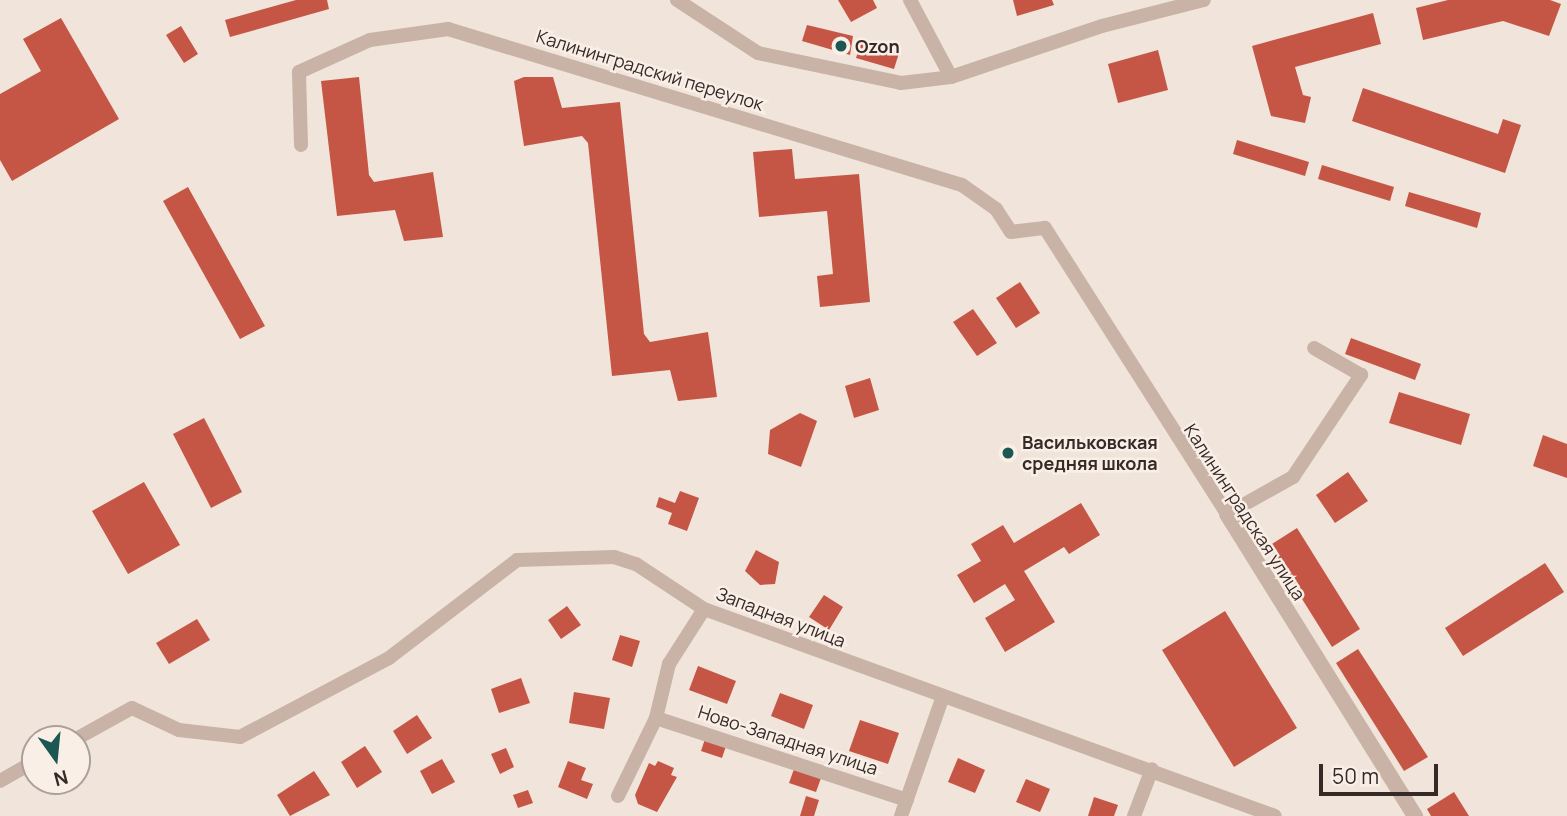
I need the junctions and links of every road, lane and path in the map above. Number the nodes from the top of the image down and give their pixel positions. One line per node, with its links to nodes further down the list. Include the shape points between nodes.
1 (677, 0): 4 (street, via 758,52 901,83)
2 (910, 0): 4 (street)
3 (1204, 0): 4 (street, via 1102,26)
4 (951, 77)
5 (301, 145): 6 (street, Калининградский переулок, via 299,72 370,40 448,29 962,185 996,209 1011,232)
6 (1045, 228): 8 (street, Калининградская улица)
7 (1314, 348): 8 (street, via 1360,375 1293,477)
8 (1227, 514): 21 (street, Калининградская улица)
9 (704, 609): 10 (street, Западная улица); 11 (street, via 669,664); 12 (street, Западная улица, via 636,564 614,557 517,560 389,658 240,737 179,730 132,708)
10 (943, 696): 14 (street, Западная улица); 17 (street)
11 (656, 718): 16 (street); 17 (street, Ново-Западная улица)
12 (91, 731)
13 (21, 769): 15 (street)
14 (1152, 769): 19 (street); 20 (street, Западная улица)
15 (0, 781)
16 (618, 796)
17 (907, 800): 18 (street)
18 (901, 816)
19 (1134, 816)
20 (1275, 816)
21 (1415, 816)

